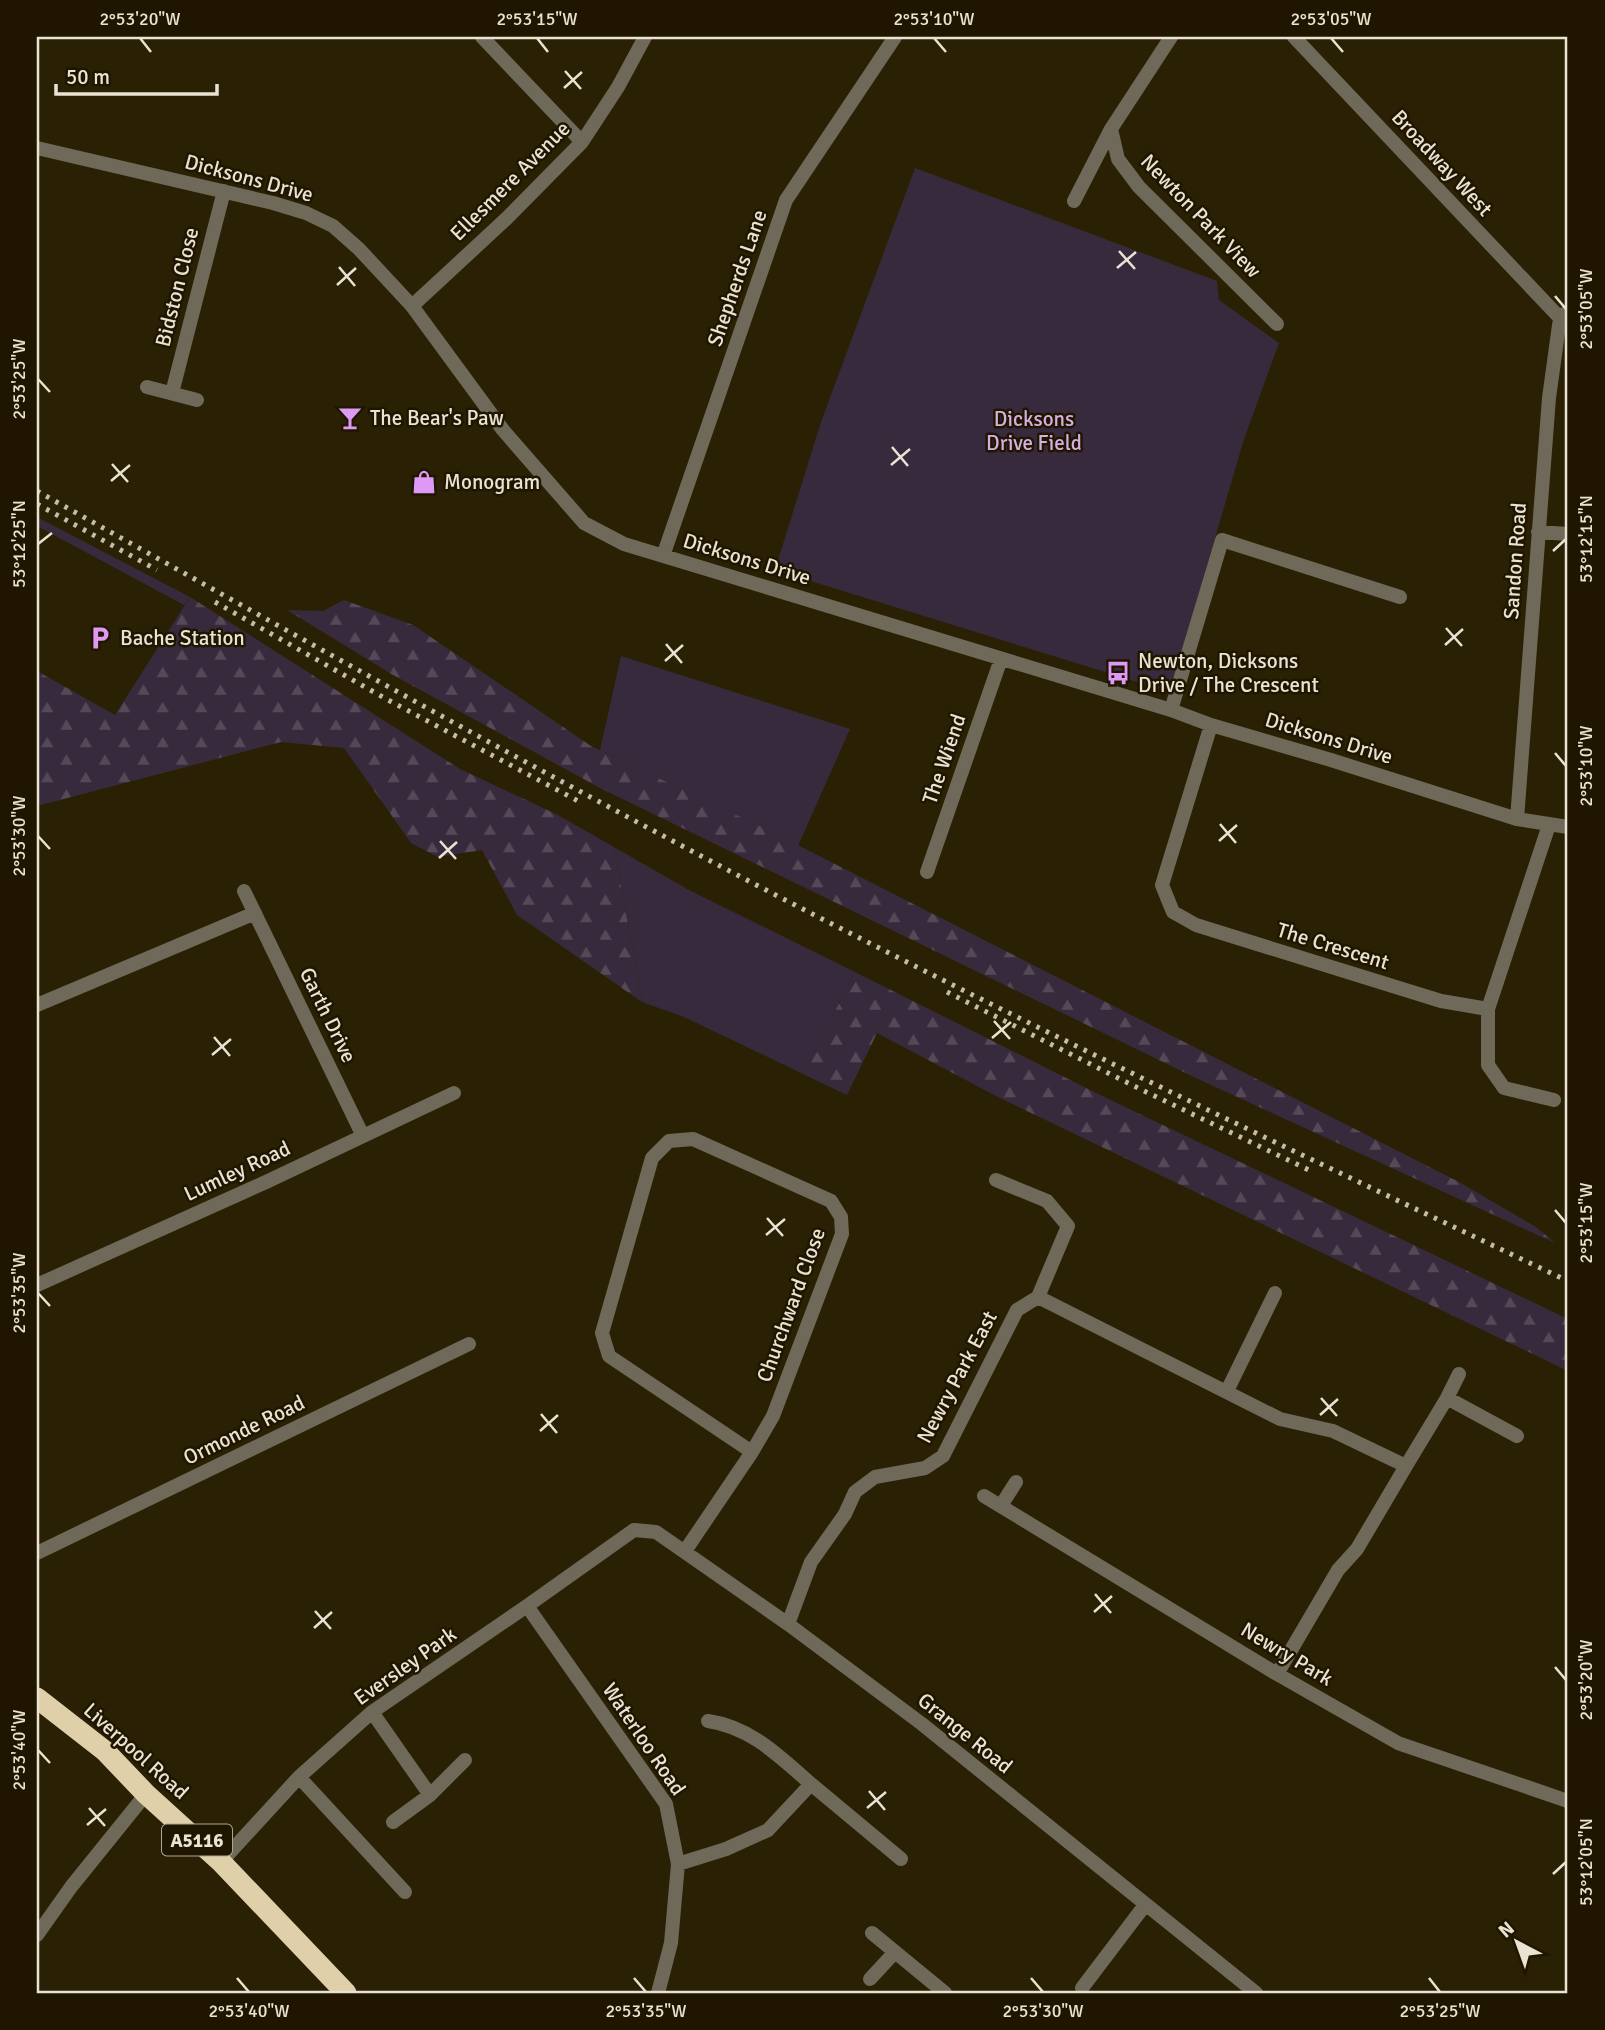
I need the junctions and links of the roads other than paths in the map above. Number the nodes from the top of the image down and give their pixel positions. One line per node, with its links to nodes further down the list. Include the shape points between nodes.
1 (482, 37): 7 (street)
2 (645, 37): 7 (street, Ellesmere Avenue)
3 (895, 37): 19 (street, Shepherds Lane, via 786,200)
4 (1171, 37): 6 (street)
5 (1294, 37): 12 (street, Broadway West)
6 (1111, 128): 10 (street); 13 (street, Newton Park View, via 1118,159 1139,187)
7 (582, 142): 11 (street, Ellesmere Avenue)
8 (37, 148): 9 (street, Dicksons Drive)
9 (224, 191): 11 (street, Dicksons Drive, via 306,213 334,226); 15 (street, Bidston Close)
10 (1074, 201)
11 (412, 306): 19 (street, Dicksons Drive, via 503,430 584,523 624,544)
12 (1564, 314): 17 (street, Sandon Road, via 1549,398)
13 (1277, 324)
14 (147, 387): 15 (street)
15 (172, 393): 16 (street)
16 (197, 400)
17 (1538, 532): 18 (street); 24 (street, Sandon Road)
18 (1568, 534)
19 (663, 556): 21 (street, Dicksons Drive)
20 (1400, 597): 22 (street, via 1222,540)
21 (1001, 659): 22 (street, Dicksons Drive); 27 (street, The Wiend)
22 (1171, 710): 23 (street, Dicksons Drive)
23 (1211, 725): 24 (street, Dicksons Drive); 31 (street, The Crescent, via 1162,886 1173,912 1196,925 1441,1001)
24 (1517, 819): 25 (street, Dicksons Drive)
25 (1549, 825): 26 (street, Dicksons Drive); 31 (street)
26 (1568, 827)
27 (927, 872)
28 (244, 891): 29 (street, Garth Drive)
29 (256, 913): 30 (street); 34 (street, Garth Drive)
30 (37, 1005)
31 (1488, 1009): 33 (street, via 1488,1065 1504,1088)
32 (454, 1093): 34 (street, Lumley Road)
33 (1554, 1100)
34 (363, 1136): 36 (street, Lumley Road)
35 (996, 1181): 38 (street, Newry Park East, via 1047,1201 1068,1226)
36 (37, 1285)
37 (1275, 1293): 41 (street)
38 (1038, 1297): 41 (street); 53 (street, Newry Park East, via 1017,1310 943,1456 925,1468 875,1477 855,1492 811,1562)
39 (469, 1344): 51 (street, Ormonde Road)
40 (1459, 1374): 42 (street)
41 (1227, 1391): 45 (street, via 1280,1419 1333,1431)
42 (1447, 1398): 43 (street); 45 (street)
43 (1517, 1436)
44 (752, 1452): 44 (street, Churchward Close, via 773,1416 842,1234 841,1216 831,1201 693,1139 669,1141 652,1157 602,1333 609,1356); 50 (street, Churchward Close)
45 (1406, 1466): 54 (street)
46 (1016, 1482): 48 (street)
47 (984, 1496): 48 (street, Newry Park)
48 (1002, 1504): 54 (street, Newry Park)
49 (634, 1530): 50 (street, Grange Road, via 656,1532); 52 (street, Eversley Park)
50 (685, 1551): 53 (street, Grange Road)
51 (37, 1553)
52 (527, 1606): 56 (street, Eversley Park); 67 (street, Waterloo Road, via 666,1804)
53 (788, 1625): 69 (street, Grange Road, via 922,1724)
54 (1277, 1674): 63 (street, Newry Park, via 1398,1743)
55 (37, 1699): 61 (highway, Liverpool Road / A5116, via 105,1751)
56 (372, 1712): 59 (street, Eversley Park); 62 (street)
57 (708, 1721): 60 (street, via 728,1724 762,1742)
58 (465, 1760): 62 (street)
59 (299, 1777): 66 (street, Eversley Park); 68 (street)
60 (811, 1784): 65 (street); 67 (street, via 768,1830)
61 (146, 1794): 66 (highway, Liverpool Road / A5116); 71 (street)
62 (430, 1795): 64 (street)
63 (1568, 1801)
64 (393, 1822)
65 (901, 1859)
66 (221, 1862): 75 (highway, Liverpool Road / A5116)
67 (678, 1864): 76 (street, Waterloo Road, via 671,1943)
68 (405, 1892)
69 (1145, 1905): 74 (street); 78 (street, Grange Road)
70 (872, 1933): 72 (street)
71 (37, 1936)
72 (895, 1952): 73 (street); 77 (street)
73 (870, 1979)
74 (1082, 1988)
75 (346, 1993)
76 (658, 1993)
77 (945, 1993)
78 (1256, 1993)

